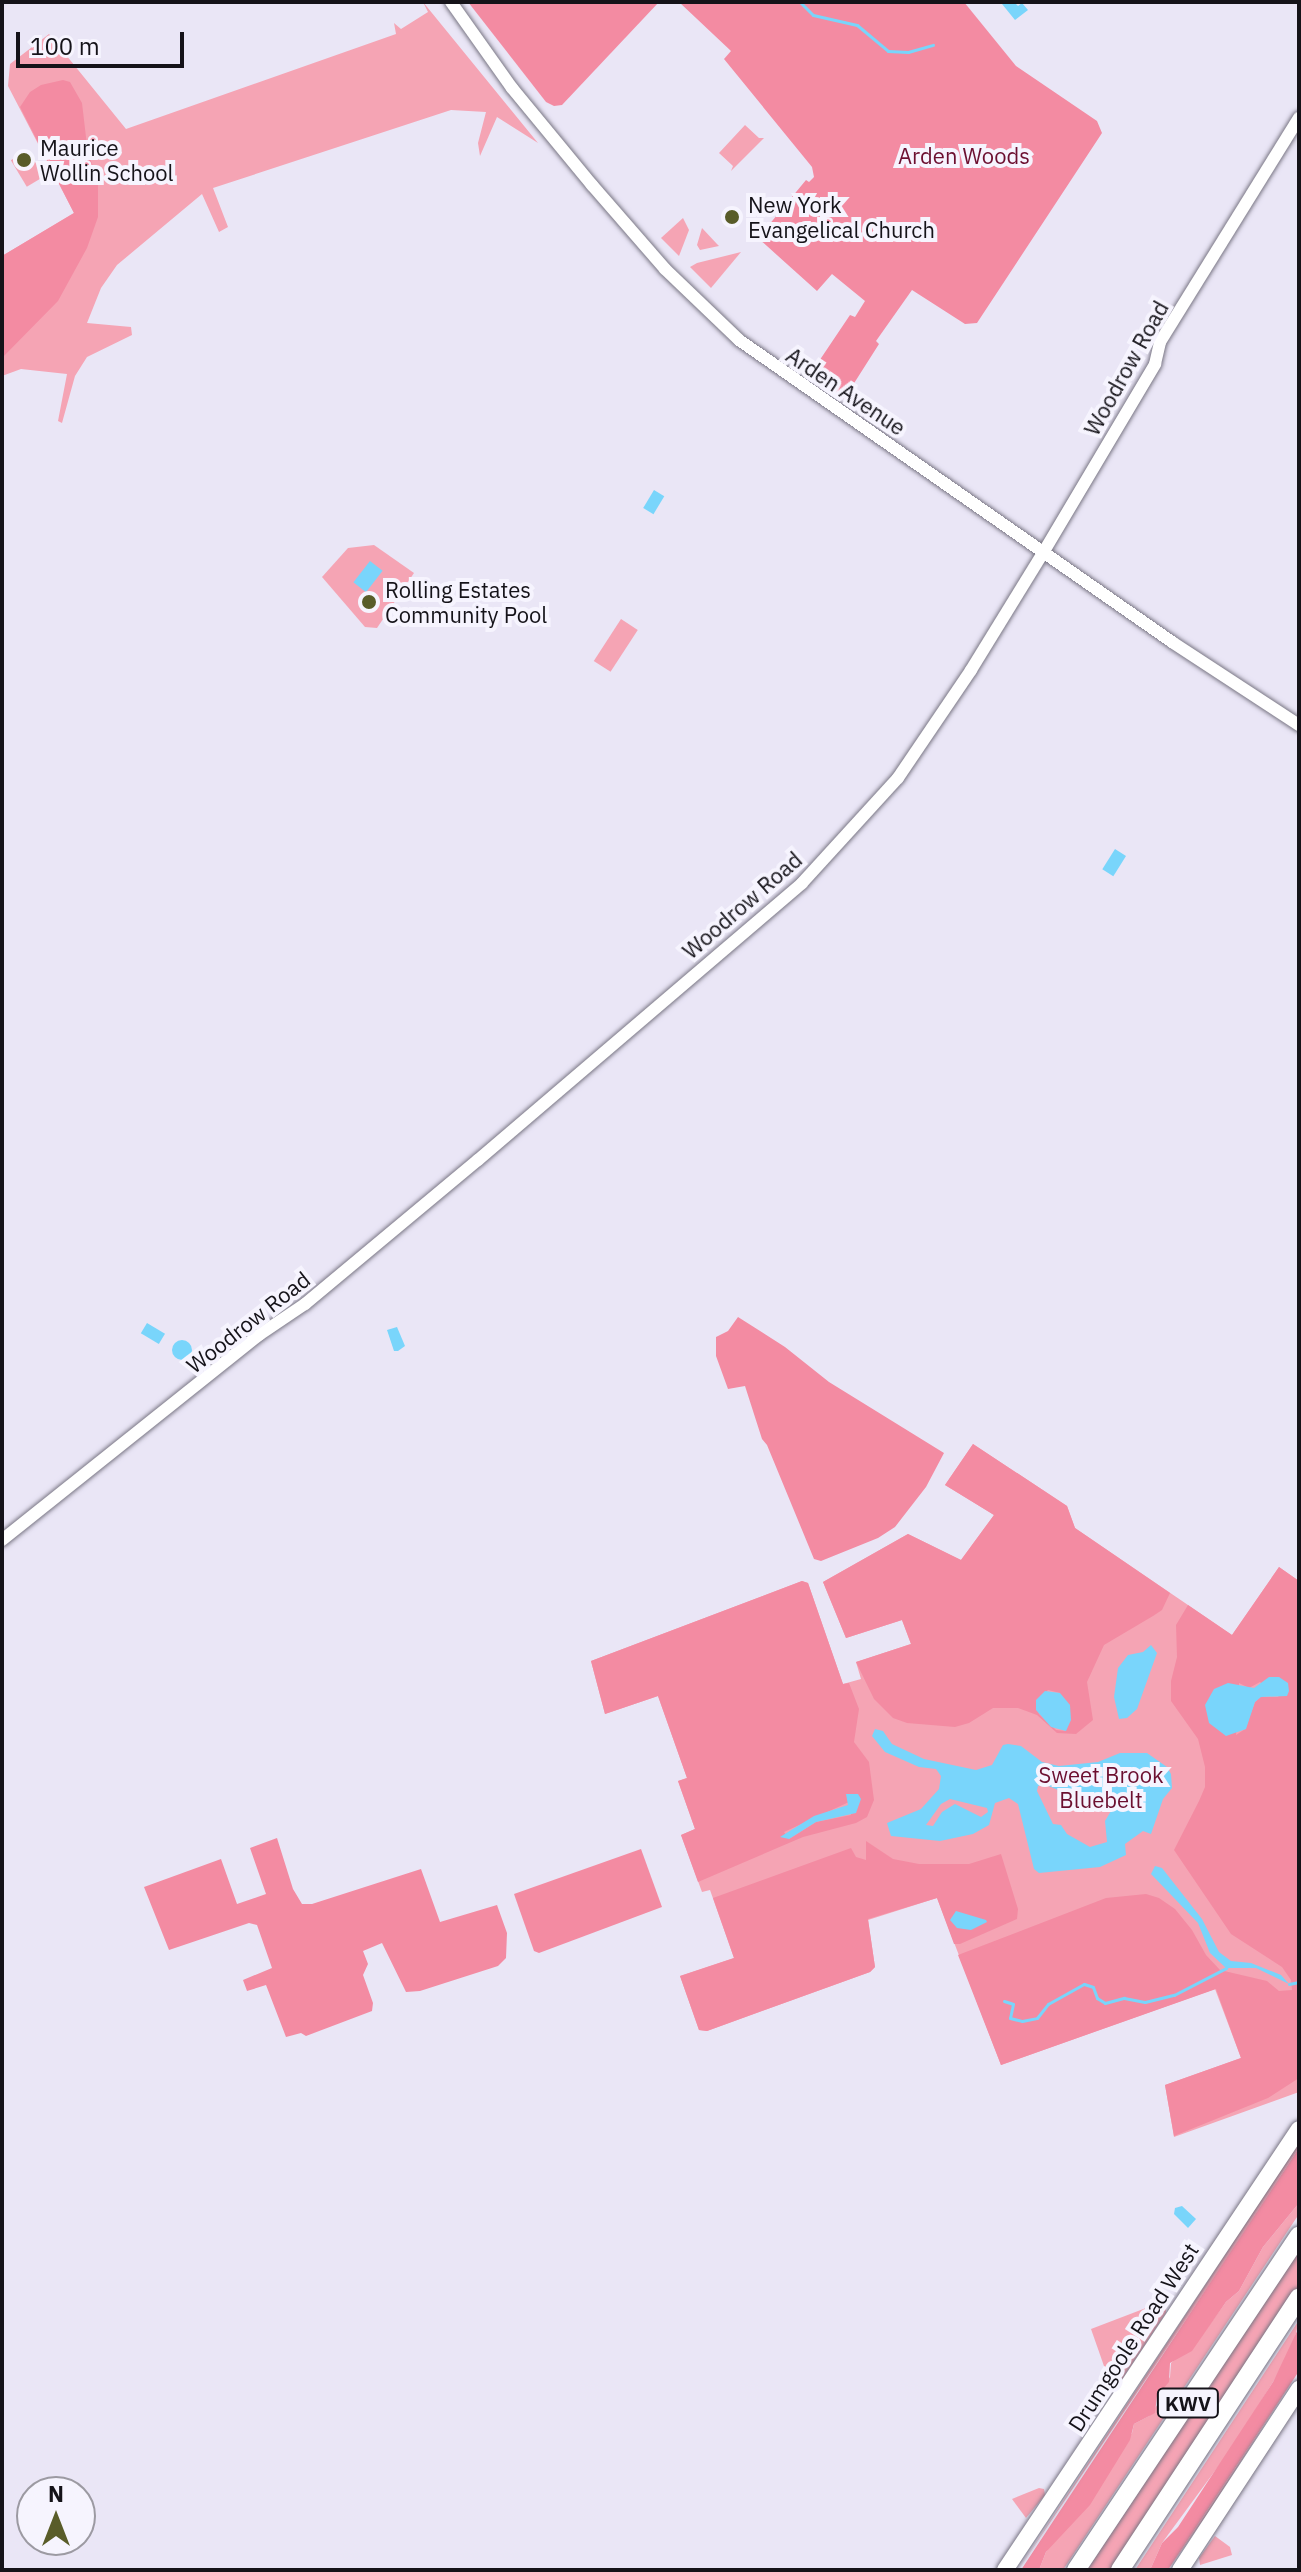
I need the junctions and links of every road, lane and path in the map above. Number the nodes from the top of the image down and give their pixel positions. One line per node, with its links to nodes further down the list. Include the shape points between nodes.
1 (451, 2): 3 (street, Arden Avenue, via 512,88 592,185 709,313 786,376)
2 (1299, 118): 3 (street, Woodrow Road, via 1160,342 1155,364)
3 (1043, 553): 4 (street, Arden Avenue); 5 (street, Woodrow Road, via 898,778 802,883 350,1267)
4 (1299, 725)
5 (2, 1540)
6 (1299, 2129): 10 (main road, Drumgoole Road West)
7 (1299, 2235): 11 (highway, KWV)
8 (1299, 2298): 12 (highway, KWV)
9 (1299, 2389): 13 (main road)
10 (1005, 2570)
11 (1076, 2570)
12 (1120, 2570)
13 (1180, 2570)

